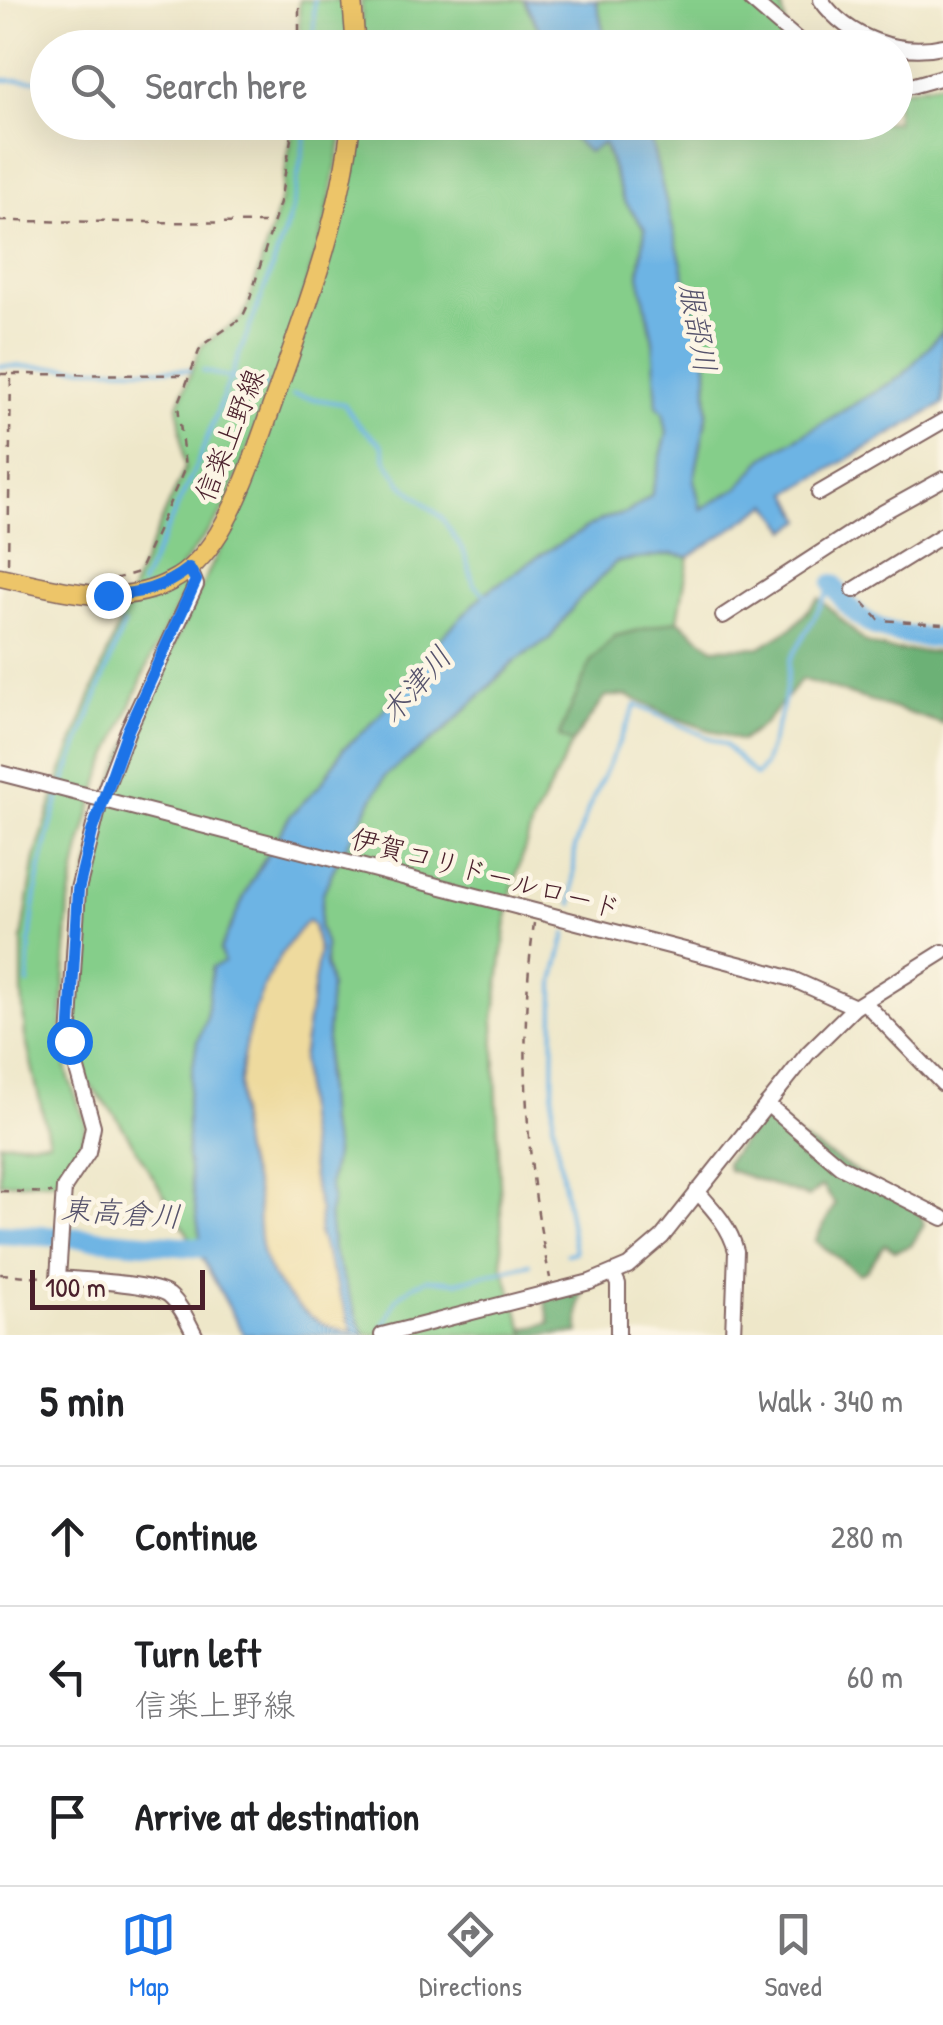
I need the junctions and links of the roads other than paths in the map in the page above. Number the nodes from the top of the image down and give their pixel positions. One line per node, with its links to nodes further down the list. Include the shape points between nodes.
1 (352, 0): 4 (main road)
2 (751, 0): 5 (street)
3 (821, 0): 6 (street)
4 (354, 30)
5 (786, 30)
6 (856, 30)
7 (943, 46): 8 (street)
8 (913, 49)
9 (943, 77): 10 (street)
10 (913, 85)
11 (348, 140): 16 (main road, 信楽上野線, via 332,226 270,412 228,516)
12 (943, 421): 14 (street)
13 (943, 479): 19 (street)
14 (819, 493)
15 (943, 534): 18 (street)
16 (189, 568): 17 (main road, 信楽上野線, via 173,581 129,594); 30 (street, via 196,586 128,730 78,890 69,1041 93,1126 88,1152 63,1197 59,1274 166,1292)
17 (2, 578)
18 (854, 590)
19 (723, 616)
20 (0, 773): 22 (street, 伊賀コリドールロード, bridge, via 754,968)
21 (943, 952): 22 (street)
22 (859, 1004): 23 (street); 24 (street)
23 (943, 1084)
24 (766, 1104): 25 (street); 26 (street, via 840,1166)
25 (698, 1191): 27 (street); 33 (street, via 736,1251)
26 (943, 1218)
27 (634, 1261): 28 (street); 29 (street)
28 (614, 1274): 31 (street); 32 (street)
29 (642, 1276)
30 (196, 1335)
31 (382, 1335)
32 (618, 1335)
33 (733, 1335)

